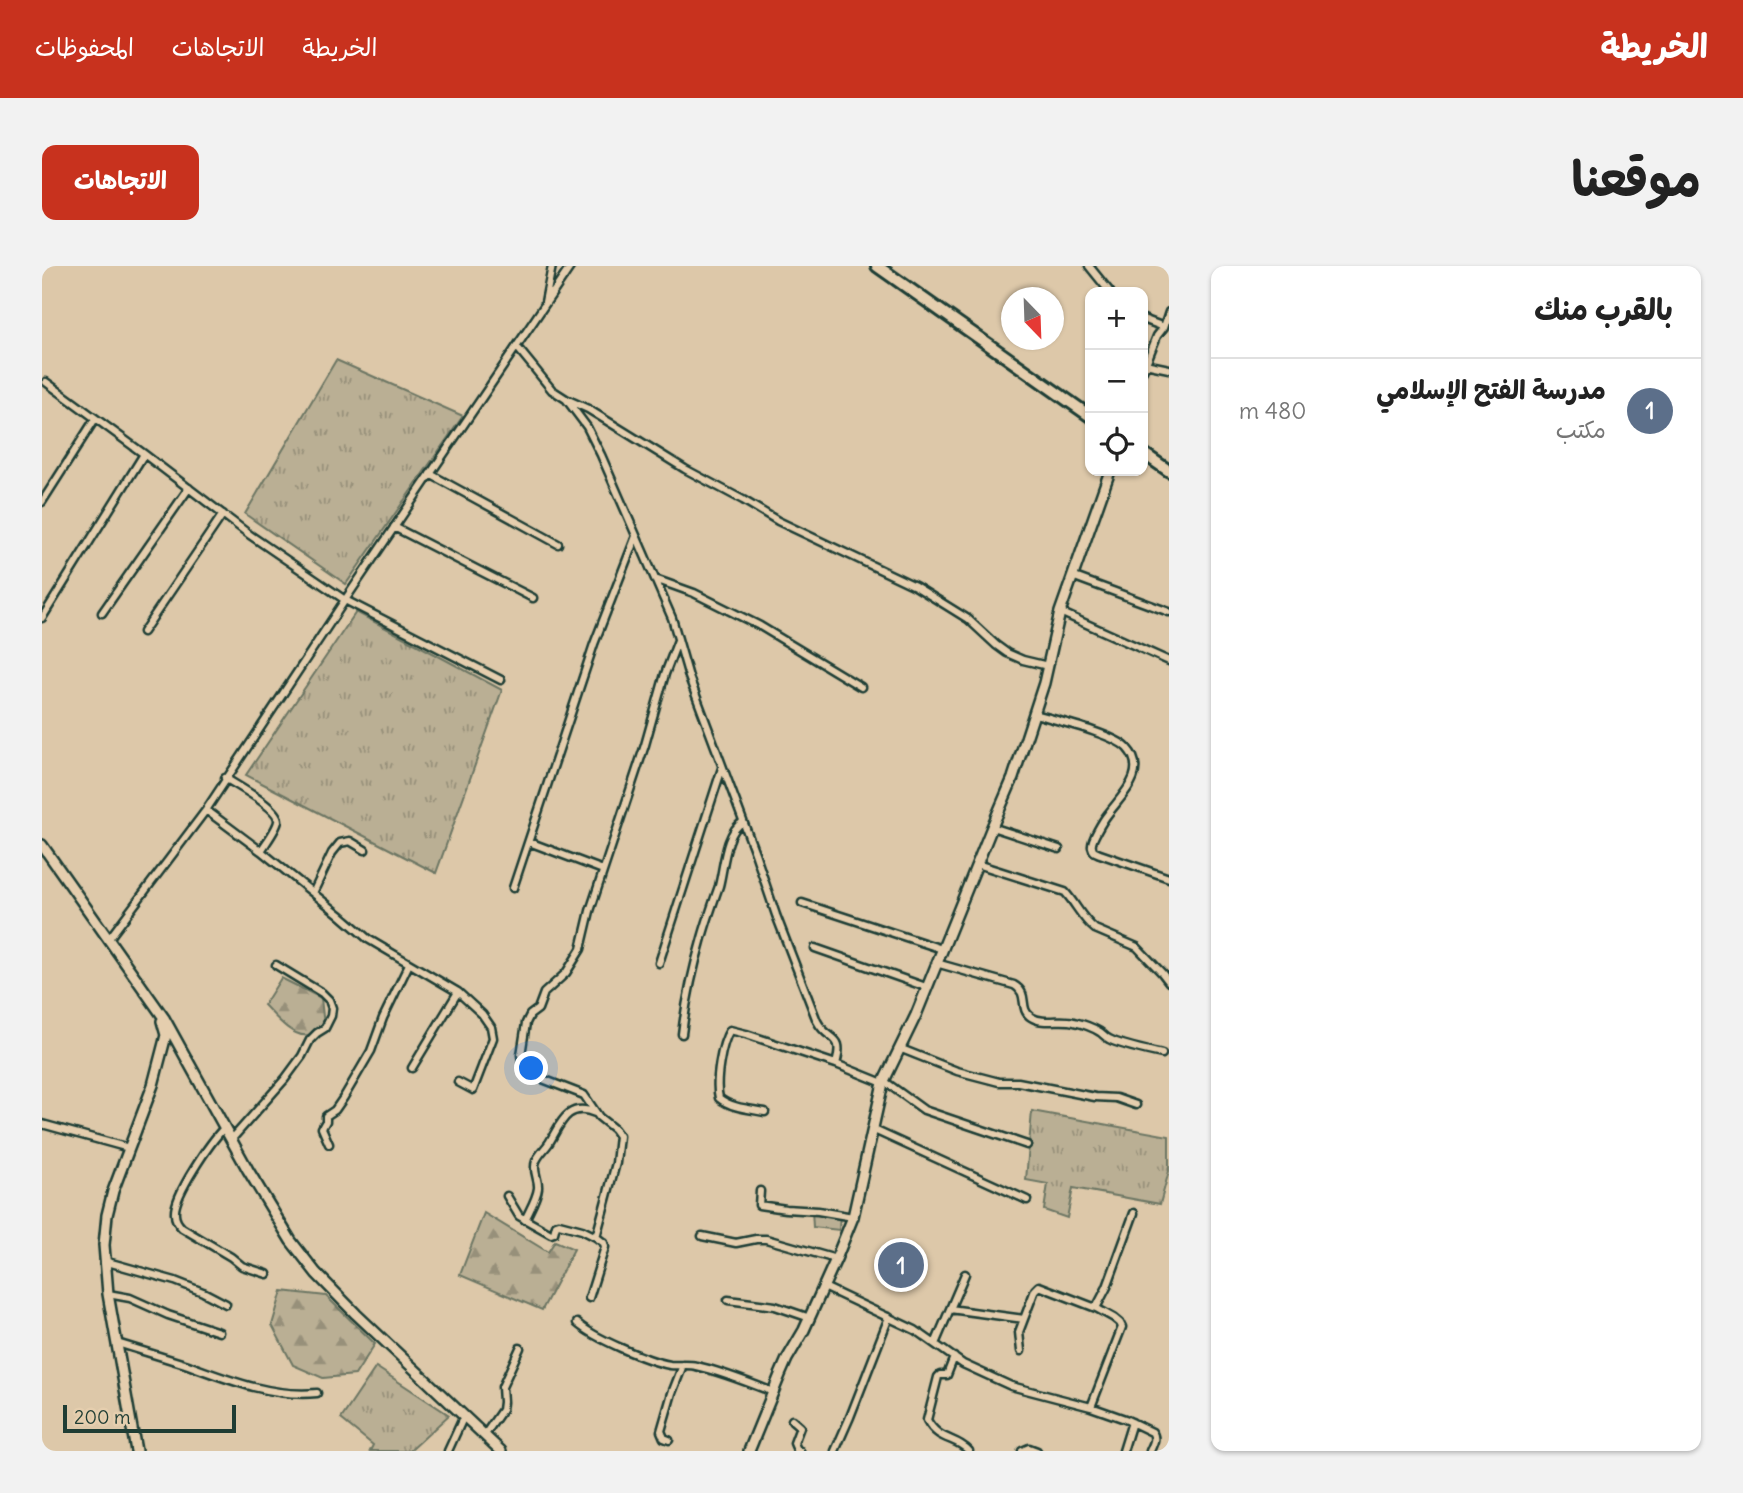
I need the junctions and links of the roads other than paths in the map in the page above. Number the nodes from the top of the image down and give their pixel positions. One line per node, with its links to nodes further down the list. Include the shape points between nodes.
1 (552, 266): 6 (street)
2 (572, 266): 6 (street)
3 (877, 266): 16 (highway)
4 (1089, 266): 5 (street)
5 (1106, 287)
6 (545, 305): 10 (street)
7 (1168, 316): 9 (street)
8 (1148, 321): 9 (street)
9 (1164, 327): 11 (street)
10 (517, 347): 15 (street, via 552,390); 21 (street)
11 (1148, 358)
12 (1148, 368): 13 (street)
13 (1169, 369)
14 (46, 382): 17 (street)
15 (566, 399): 27 (street, via 587,427); 40 (street, via 778,521 922,590 968,619 1007,653)
16 (1086, 413)
17 (95, 419): 18 (street); 24 (street)
18 (144, 454): 23 (street); 36 (street)
19 (1148, 456): 20 (highway)
20 (1169, 471)
21 (430, 474): 26 (street); 28 (street)
22 (1108, 476): 29 (street)
23 (189, 488): 25 (street); 35 (street)
24 (42, 502)
25 (223, 514): 32 (street); 37 (street)
26 (394, 527): 31 (street); 32 (street)
27 (636, 536): 30 (street); 49 (street, via 594,644)
28 (558, 544)
29 (1072, 576): 33 (street); 34 (street)
30 (654, 579): 38 (street); 42 (street, via 760,626)
31 (533, 598)
32 (345, 600): 41 (street); 45 (street)
33 (1060, 612): 39 (street); 40 (street)
34 (1169, 612)
35 (102, 613)
36 (42, 618)
37 (143, 632)
38 (679, 638): 44 (street); 55 (street)
39 (1169, 661)
40 (1048, 666): 43 (street)
41 (501, 680)
42 (861, 687)
43 (1035, 714): 48 (street); 56 (street, via 1128,748 1135,761 1132,784 1105,817 1092,848)
44 (723, 767): 47 (street); 64 (street)
45 (225, 778): 46 (street); 53 (street, via 277,816)
46 (205, 810): 53 (street); 60 (street)
47 (743, 822): 71 (street, via 728,845); 74 (street, via 817,1021 839,1045)
48 (992, 827): 51 (street); 54 (street)
49 (529, 842): 55 (street); 57 (street)
50 (43, 848): 60 (street)
51 (1059, 849)
52 (365, 850): 58 (street, via 347,841 338,845)
53 (261, 852): 58 (street)
54 (977, 864): 62 (street); 67 (street, via 1065,892 1090,925 1137,947)
55 (603, 870): 80 (street, via 581,949 527,1020 521,1055 527,1073 584,1095)
56 (1169, 878)
57 (513, 888)
58 (313, 893): 65 (street, via 368,939)
59 (802, 902): 62 (street)
60 (108, 940): 70 (street)
61 (815, 948): 68 (street)
62 (942, 948): 63 (street)
63 (936, 962): 68 (street); 73 (street, via 1014,985 1023,993 1024,1009 1030,1017 1086,1025 1109,1039)
64 (659, 963)
65 (409, 964): 69 (street); 85 (street, via 367,1058 335,1110 326,1116 322,1128)
66 (276, 965): 84 (street, via 322,992 332,1008 331,1016 285,1079)
67 (1169, 982)
68 (926, 987): 72 (street)
69 (458, 992): 75 (street); 76 (street, via 482,1014 493,1038 473,1090)
70 (159, 1012): 82 (street); 87 (street, via 166,1035)
71 (682, 1034)
72 (899, 1048): 77 (street); 78 (street, via 999,1082 1116,1098)
73 (1162, 1054)
74 (836, 1064): 77 (street); 79 (street, via 730,1030 718,1074 719,1098)
75 (412, 1068)
76 (458, 1082)
77 (883, 1082): 83 (street); 86 (street, via 924,1110)
78 (1136, 1105)
79 (765, 1112)
80 (596, 1114): 93 (street, via 580,1110 559,1124 536,1160 538,1189); 95 (street, via 619,1139)
81 (42, 1124): 87 (street)
82 (225, 1127): 84 (street); 98 (street, via 176,1202 176,1221 242,1266)
83 (872, 1129): 90 (street); 92 (street)
84 (231, 1140): 121 (street, via 280,1225 316,1273)
85 (329, 1144)
86 (1027, 1145)
87 (129, 1148): 97 (street, via 110,1203)
88 (760, 1191): 92 (street, via 759,1205)
89 (507, 1196): 93 (street)
90 (1027, 1200)
91 (1134, 1213): 105 (street)
92 (853, 1217): 96 (street)
93 (525, 1220): 95 (street, via 551,1234 559,1224)
94 (702, 1236): 96 (street, via 729,1242 766,1239)
95 (596, 1237): 102 (street, via 605,1247)
96 (836, 1259): 100 (street)
97 (104, 1261): 101 (street); 104 (street, via 175,1281)
98 (267, 1274)
99 (965, 1274): 106 (street)
100 (824, 1287): 107 (street); 108 (street)
101 (108, 1294): 111 (street); 112 (street)
102 (589, 1298)
103 (728, 1300): 108 (street, via 775,1306)
104 (226, 1304)
105 (1096, 1308): 109 (street, via 1039,1286); 120 (street, via 1122,1327)
106 (950, 1309): 109 (street); 113 (street)
107 (890, 1317): 113 (street); 131 (street)
108 (810, 1318): 118 (street)
109 (1024, 1319): 115 (street, via 1019,1332)
110 (577, 1323): 117 (street, via 626,1350 667,1365)
111 (219, 1332)
112 (117, 1343): 119 (street, via 240,1384); 126 (street)
113 (935, 1344): 116 (street)
114 (520, 1348): 124 (street, via 502,1387 502,1410)
115 (1021, 1352)
116 (954, 1357): 120 (street, via 1011,1385); 132 (street, via 947,1375 938,1377 927,1420 936,1433)
117 (683, 1365): 118 (street); 125 (street, via 661,1431)
118 (773, 1392): 129 (street)
119 (317, 1393)
120 (1091, 1407): 123 (street)
121 (464, 1416): 124 (street); 127 (street)
122 (792, 1420): 130 (street, via 800,1427 794,1443)
123 (1132, 1422): 135 (street); 136 (street, via 1155,1435)
124 (484, 1436): 128 (street)
125 (669, 1440)
126 (136, 1451)
127 (448, 1451)
128 (501, 1451)
129 (750, 1451)
130 (800, 1451)
131 (835, 1451)
132 (969, 1451)
133 (1022, 1451): 134 (street)
134 (1037, 1451)
135 (1123, 1451)
136 (1150, 1451)

